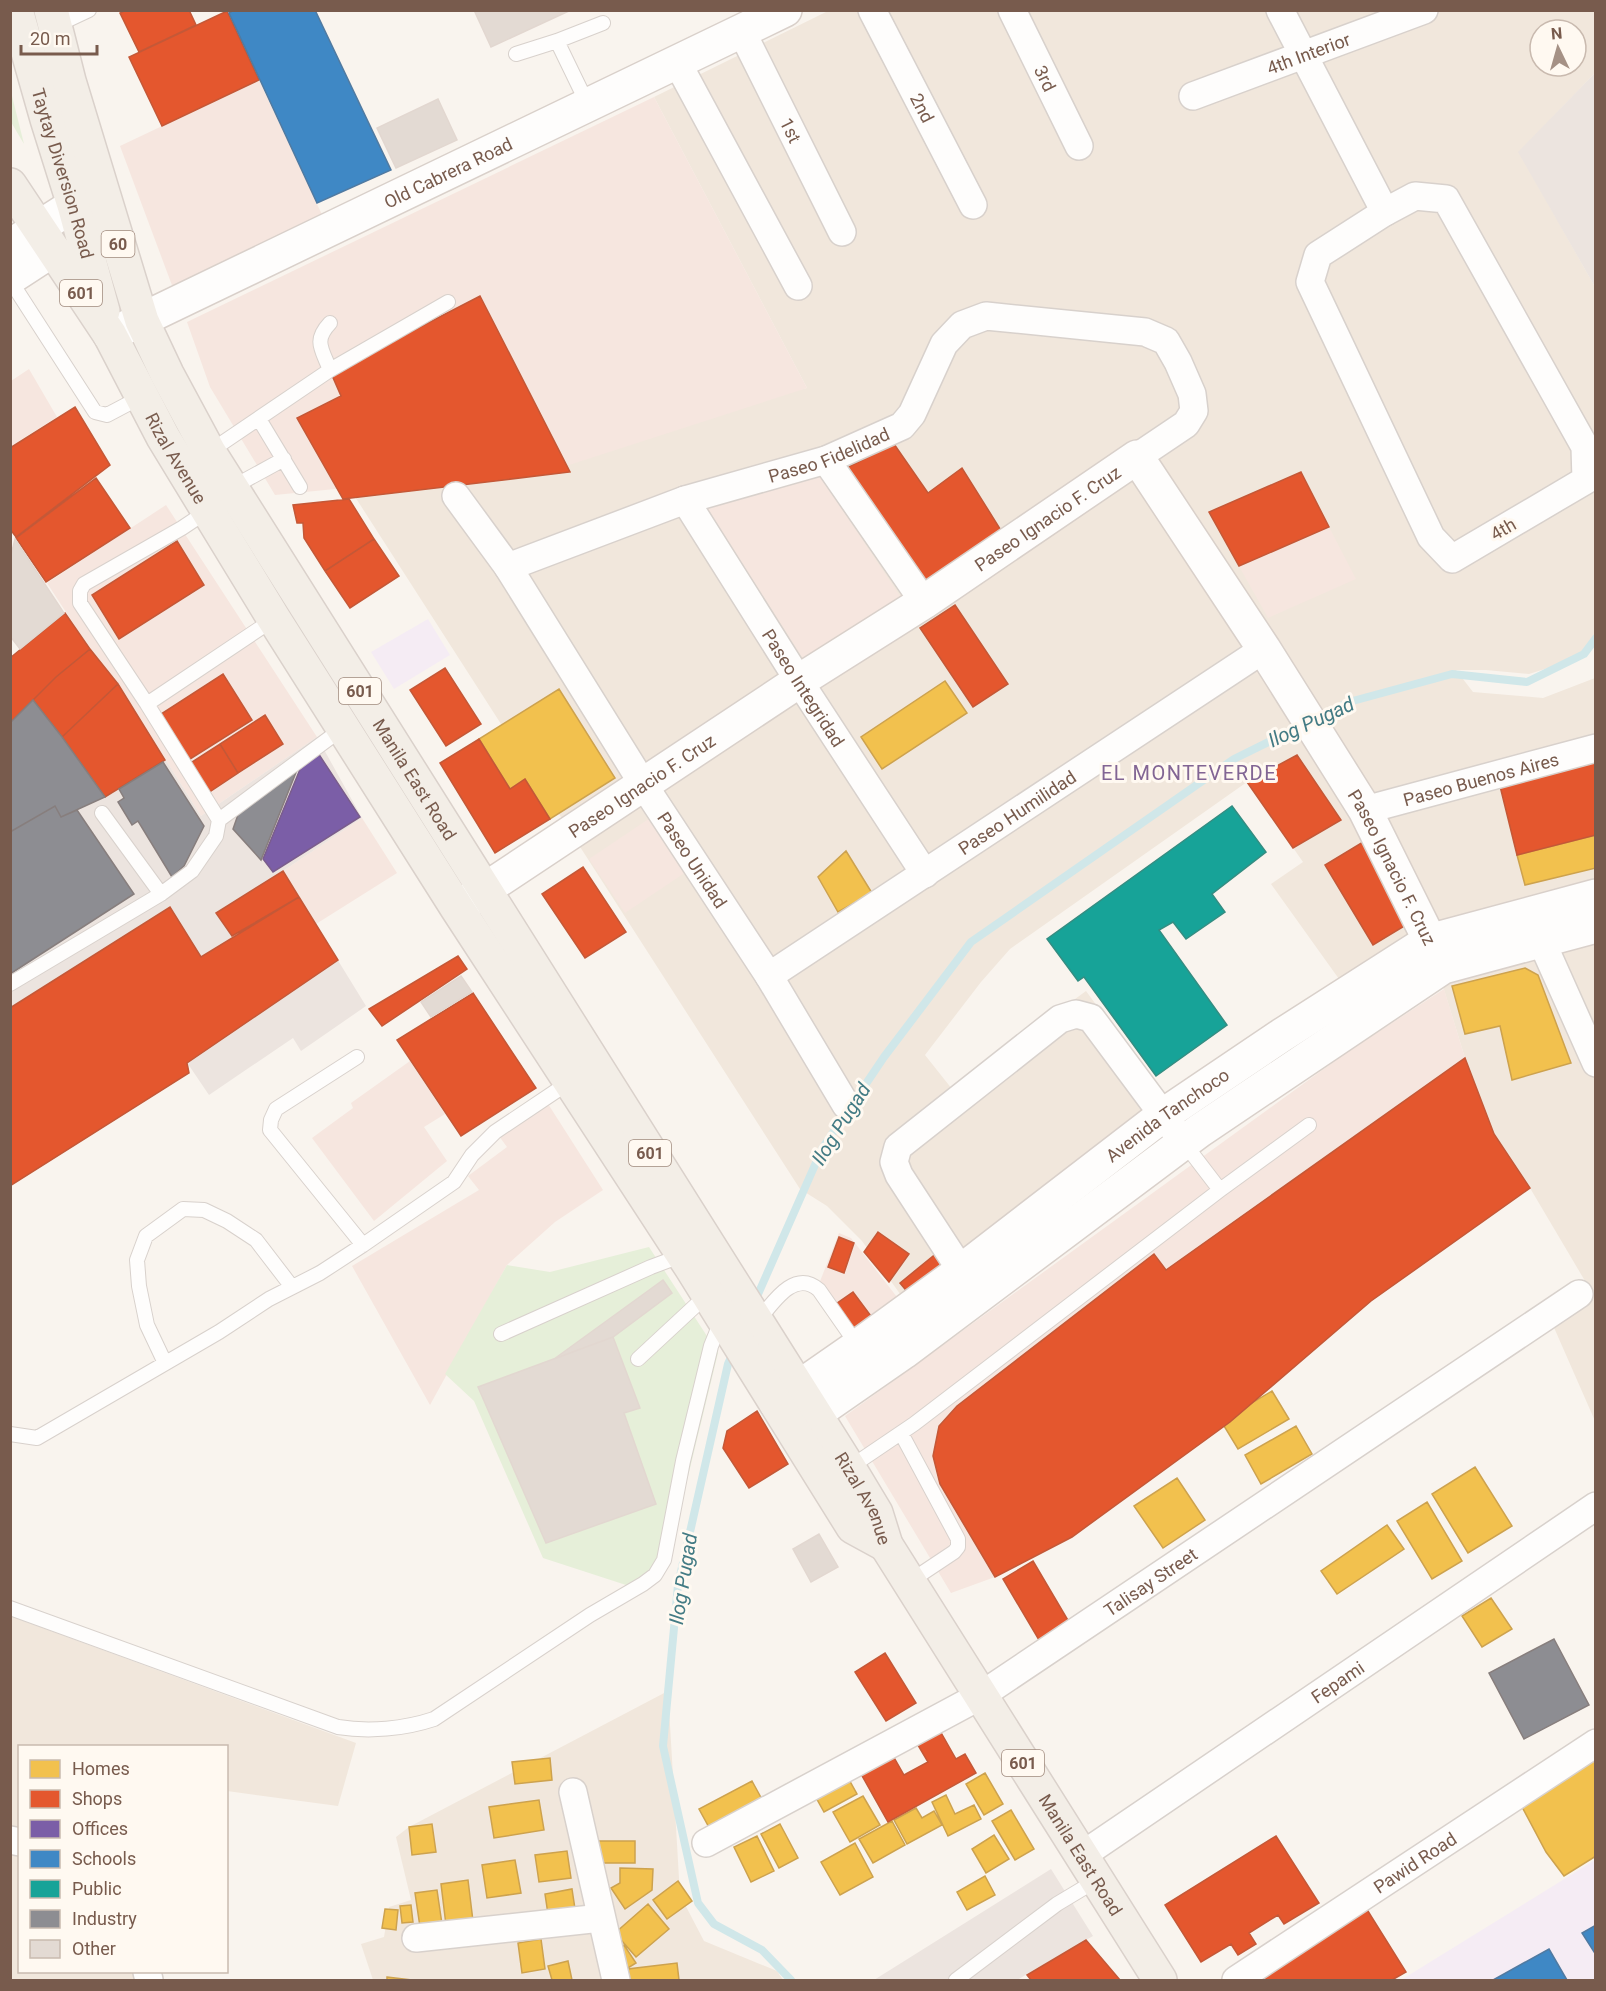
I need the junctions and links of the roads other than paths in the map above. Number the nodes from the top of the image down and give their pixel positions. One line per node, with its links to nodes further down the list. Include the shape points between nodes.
1 (16, 10): 16 (main road, Taytay Diversion Road / 60)
2 (89, 10): 8 (lane)
3 (785, 10): 10 (street, Old Cabrera Road)
4 (872, 10): 22 (street, 2nd)
5 (1012, 10): 19 (street, 3rd)
6 (1280, 10): 13 (street)
7 (1424, 10): 13 (street, 4th Interior)
8 (53, 18): 15 (main road, Taytay Diversion Road / 60)
9 (603, 23): 11 (lane)
10 (741, 30): 14 (street, Old Cabrera Road); 24 (street, 1st)
11 (557, 41): 12 (lane); 18 (lane)
12 (516, 54)
13 (1302, 55): 17 (street, 4th Interior); 23 (street)
14 (677, 62): 18 (street, Old Cabrera Road); 28 (street)
15 (69, 81): 16 (main road); 30 (main road, Taytay Diversion Road / 60)
16 (38, 89): 21 (main road, Taytay Diversion Road / 60)
17 (1193, 96)
18 (588, 105): 30 (street, Old Cabrera Road)
19 (1079, 146)
20 (10, 185): 25 (main road, Rizal Avenue / 601)
21 (74, 204): 25 (street); 32 (main road, Taytay Diversion Road / 60)
22 (973, 205)
23 (1385, 212): 23 (street, 4th, via 1318,255 1310,282 1431,537 1452,559 1586,480 1585,447 1446,199 1414,196)
24 (843, 232)
25 (45, 239): 26 (street); 27 (street); 32 (main road, Rizal Avenue / 601)
26 (10, 246)
27 (10, 279): 35 (lane, via 95,412 107,415)
28 (798, 286)
29 (448, 302): 33 (lane)
30 (142, 321): 32 (street, Old Cabrera Road); 34 (main road, Taytay Diversion Road)
31 (330, 323): 33 (lane, via 321,332 319,342)
32 (110, 335): 34 (main road, via 135,358); 35 (main road, Rizal Avenue / 601)
33 (330, 370): 36 (lane)
34 (167, 374): 37 (main road, Rizal Avenue)
35 (141, 397): 43 (main road, Rizal Avenue / 601)
36 (259, 418): 37 (lane); 39 (lane)
37 (209, 452): 43 (main road, Rizal Avenue)
38 (1137, 457): 40 (street, Paseo Fidelidad, via 1186,424 1194,411 1192,394 1166,341 1145,332 986,316 962,325 944,344 912,414 902,426); 46 (street, Paseo Ignacio F. Cruz); 48 (street, Paseo Ignacio F. Cruz)
39 (284, 459): 41 (lane); 43 (lane)
40 (826, 460): 44 (street, Paseo Fidelidad); 46 (street)
41 (300, 487)
42 (456, 496): 45 (street, Paseo Unidad)
43 (223, 499): 47 (main road, Rizal Avenue / 601); 50 (lane, via 182,528 84,584 80,591 80,603); 60 (main road, Manila East Road / 601)
44 (685, 500): 45 (street, Paseo Fidelidad); 49 (street, Paseo Integridad)
45 (508, 567): 53 (street, Paseo Unidad)
46 (924, 602): 49 (street, Paseo Ignacio F. Cruz)
47 (274, 619): 50 (lane); 51 (main road, Rizal Avenue / 601)
48 (1264, 649): 54 (street, Paseo Ignacio F. Cruz); 57 (street, Paseo Humilidad)
49 (799, 681): 53 (street, Paseo Ignacio F. Cruz); 57 (street, Paseo Integridad)
50 (147, 704): 56 (lane)
51 (343, 728): 56 (lane); 60 (main road, Manila East Road / 601)
52 (1596, 748): 54 (street, Paseo Buenos Aires)
53 (643, 784): 60 (street, Paseo Ignacio F. Cruz); 64 (street, Paseo Unidad)
54 (1365, 810): 63 (street, Paseo Ignacio F. Cruz)
55 (102, 813): 58 (lane)
56 (219, 820): 58 (lane, via 216,836 192,871)
57 (925, 874): 64 (street, Paseo Humilidad)
58 (161, 894): 65 (lane)
59 (1596, 896): 62 (street, Avenida Tanchoco)
60 (470, 899): 68 (main road, Manila East Road / 601)
61 (1596, 926): 62 (street, Avenida Tanchoco)
62 (1535, 928): 63 (street, Avenida Tanchoco); 67 (street)
63 (1436, 954): 70 (street, Avenida Tanchoco, via 1282,1035); 72 (street, Avenida Tanchoco)
64 (769, 976): 69 (street, Paseo Unidad)
65 (10, 984)
66 (357, 1057): 74 (lane, via 276,1109 270,1130)
67 (1596, 1063)
68 (583, 1073): 74 (lane, via 495,1132 472,1155 454,1182); 75 (main road, Rizal Avenue / 601)
69 (846, 1104)
70 (1162, 1116): 72 (street); 76 (street, Avenida Tanchoco); 76 (street, via 1090,1018 1076,1014 1060,1019 898,1147 894,1162 899,1175)
71 (1310, 1125): 73 (lane)
72 (1184, 1143): 73 (lane); 76 (street, Avenida Tanchoco)
73 (1220, 1190): 85 (lane)
74 (363, 1245): 77 (lane)
75 (695, 1248): 79 (main road, Rizal Avenue / 601); 80 (lane)
76 (970, 1284): 81 (street, Avenida Tanchoco); 84 (street, Avenida Tanchoco)
77 (292, 1287): 83 (lane); 83 (lane, via 256,1240 204,1210 183,1209 146,1236 137,1260 147,1324)
78 (1579, 1294): 92 (street, Talisay Street)
79 (735, 1312): 81 (lane, via 804,1282 812,1284); 82 (lane); 84 (main road, Rizal Avenue / 601); 84 (main road, Rizal Avenue / 601, via 748,1359); 91 (lane, via 711,1347 664,1560 655,1575 434,1719 360,1731 338,1727)
80 (501, 1334)
81 (858, 1346): 84 (street, Avenida Tanchoco)
82 (638, 1359)
83 (165, 1364): 86 (lane, via 37,1438)
84 (796, 1408): 87 (main road, Rizal Avenue / 601); 89 (main road, Rizal Avenue / 601, via 853,1527)
85 (901, 1433): 87 (lane); 90 (lane, via 958,1539 954,1552)
86 (10, 1434)
87 (849, 1468): 89 (main road, Rizal Avenue / 601, via 876,1513)
88 (1596, 1506): 96 (street, Fepami)
89 (886, 1545): 90 (main road, Manila East Road / 601)
90 (909, 1582): 92 (main road, Manila East Road / 601)
91 (10, 1608)
92 (980, 1696): 95 (street, Talisay Street); 96 (main road, Manila East Road / 601)
93 (1596, 1743): 102 (street, Pawid Road)
94 (573, 1792): 97 (street)
95 (706, 1844)
96 (1089, 1868): 100 (lane, via 1057,1904); 101 (main road, Manila East Road / 601)
97 (601, 1918): 98 (street); 99 (street)
98 (416, 1938)
99 (616, 1980)
100 (956, 1980)
101 (1161, 1980)
102 (1236, 1980)

